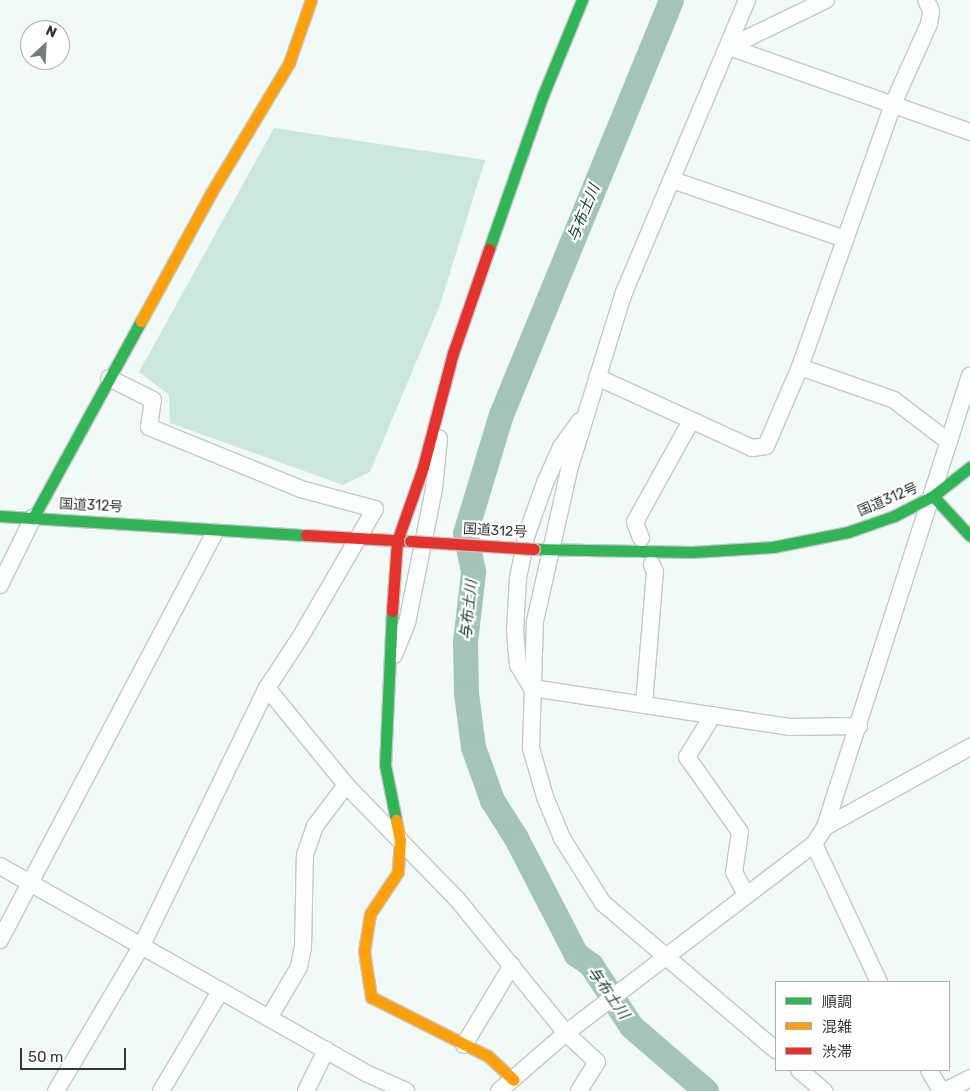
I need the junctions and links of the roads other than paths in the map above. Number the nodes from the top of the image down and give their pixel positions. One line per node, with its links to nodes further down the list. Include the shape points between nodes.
1 (311, 0): 14 (main road, via 289,63 211,193)
2 (582, 0): 15 (main road, via 537,113 453,352)
3 (747, 0): 6 (street)
4 (826, 0): 6 (street)
5 (926, 0): 7 (street, via 931,10 929,24)
6 (729, 47): 7 (street); 9 (street)
7 (892, 104): 8 (street); 10 (street)
8 (970, 132)
9 (672, 180): 10 (street); 13 (street, via 624,292)
10 (845, 239): 11 (street)
11 (800, 367): 17 (street, via 766,446 752,448); 18 (street, via 894,400)
12 (970, 376): 18 (street)
13 (597, 377): 16 (street); 17 (street)
14 (109, 378): 22 (main road); 26 (street, via 153,400 150,427 301,489 375,509)
15 (442, 398): 27 (main road, via 423,467); 31 (street, via 434,489 407,623)
16 (587, 412): 28 (street, via 570,466); 33 (street, via 561,446 546,480 527,534 518,578 515,631 518,665)
17 (691, 421): 25 (street, via 634,522)
18 (949, 442): 20 (street)
19 (970, 467): 20 (main road, 国道312号)
20 (933, 496): 24 (main road); 28 (main road, 国道312号, via 894,516 848,532 773,547 692,552); 36 (street)
21 (0, 516): 22 (main road, 国道312号)
22 (33, 518): 23 (main road, 国道312号, via 136,523); 30 (street)
23 (215, 532): 26 (main road, 国道312号); 43 (street)
24 (970, 536)
25 (641, 538)
26 (357, 539): 27 (main road, 国道312号); 32 (street, via 302,636)
27 (397, 541): 28 (main road, 国道312号, bridge); 31 (main road)
28 (552, 549): 33 (street, via 535,621)
29 (652, 565): 34 (street, via 655,572)
30 (0, 585)
31 (390, 662): 40 (main road, via 385,765)
32 (267, 688): 38 (street); 46 (street)
33 (532, 688): 34 (street); 47 (street, via 531,748 545,797 562,838 603,903)
34 (644, 705): 35 (street)
35 (713, 715): 36 (street, via 789,727); 44 (street, via 686,757 740,832 734,872)
36 (859, 726): 39 (street)
37 (969, 751): 39 (street)
38 (346, 785): 40 (street); 51 (street, via 315,826 305,855 303,947 299,967)
39 (825, 827): 41 (street)
40 (400, 840): 48 (street, via 457,899); 53 (main road, via 398,872 370,914 364,951 370,997)
41 (814, 844): 44 (street); 49 (street)
42 (0, 866): 43 (street)
43 (31, 882): 45 (street); 46 (street)
44 (746, 895): 47 (street)
45 (0, 940)
46 (142, 945): 50 (street); 60 (street)
47 (663, 958): 52 (street); 54 (street)
48 (512, 965): 52 (street); 53 (street)
49 (879, 981)
50 (221, 990): 51 (street); 61 (street)
51 (269, 1018): 55 (street)
52 (566, 1033): 59 (street); 65 (street, via 598,1062)
53 (464, 1045): 59 (main road, via 488,1056)
54 (775, 1049)
55 (326, 1050): 62 (street); 63 (street)
56 (800, 1071): 66 (street)
57 (930, 1071): 67 (street)
58 (970, 1078): 67 (street)
59 (514, 1080): 64 (street)
60 (56, 1091)
61 (161, 1091)
62 (306, 1091)
63 (406, 1091)
64 (499, 1091)
65 (579, 1091)
66 (824, 1091)
67 (943, 1091)

